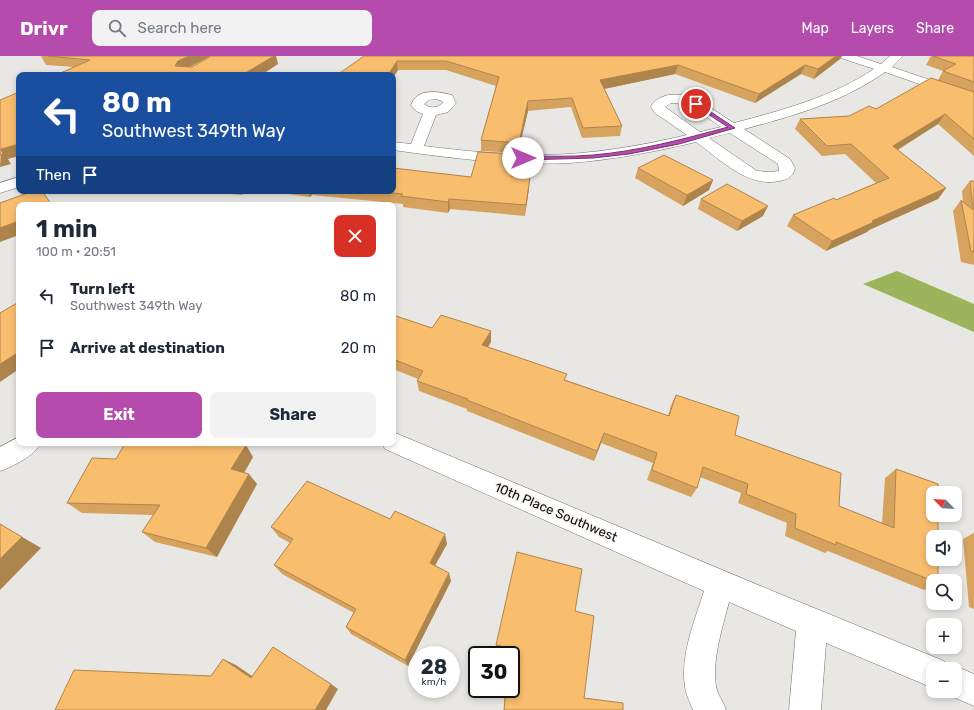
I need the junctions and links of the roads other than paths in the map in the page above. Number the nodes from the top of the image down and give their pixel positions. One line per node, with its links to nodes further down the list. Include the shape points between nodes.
1 (845, 56): 3 (street)
2 (897, 56): 3 (street)
3 (886, 68): 4 (street); 6 (street, via 824,101)
4 (974, 99)
5 (431, 111): 9 (street)
6 (732, 128): 7 (street); 7 (street, via 690,101 668,99 659,104 660,110); 7 (street, via 785,162 787,171 784,175 752,175)
7 (698, 137): 9 (street, via 629,152 554,159 508,158)
8 (396, 146): 9 (street)
9 (416, 149)
10 (16, 183): 11 (street)
11 (0, 188)
12 (396, 443): 15 (street, 10th Place Southwest)
13 (24, 446): 14 (street)
14 (0, 460)
15 (720, 583): 16 (street, 10th Place Southwest); 20 (street, via 700,663 700,682)
16 (812, 622): 17 (street, 10th Place Southwest); 21 (street)
17 (926, 669)
18 (962, 685): 19 (street)
19 (974, 690)
20 (710, 710)
21 (805, 710)

